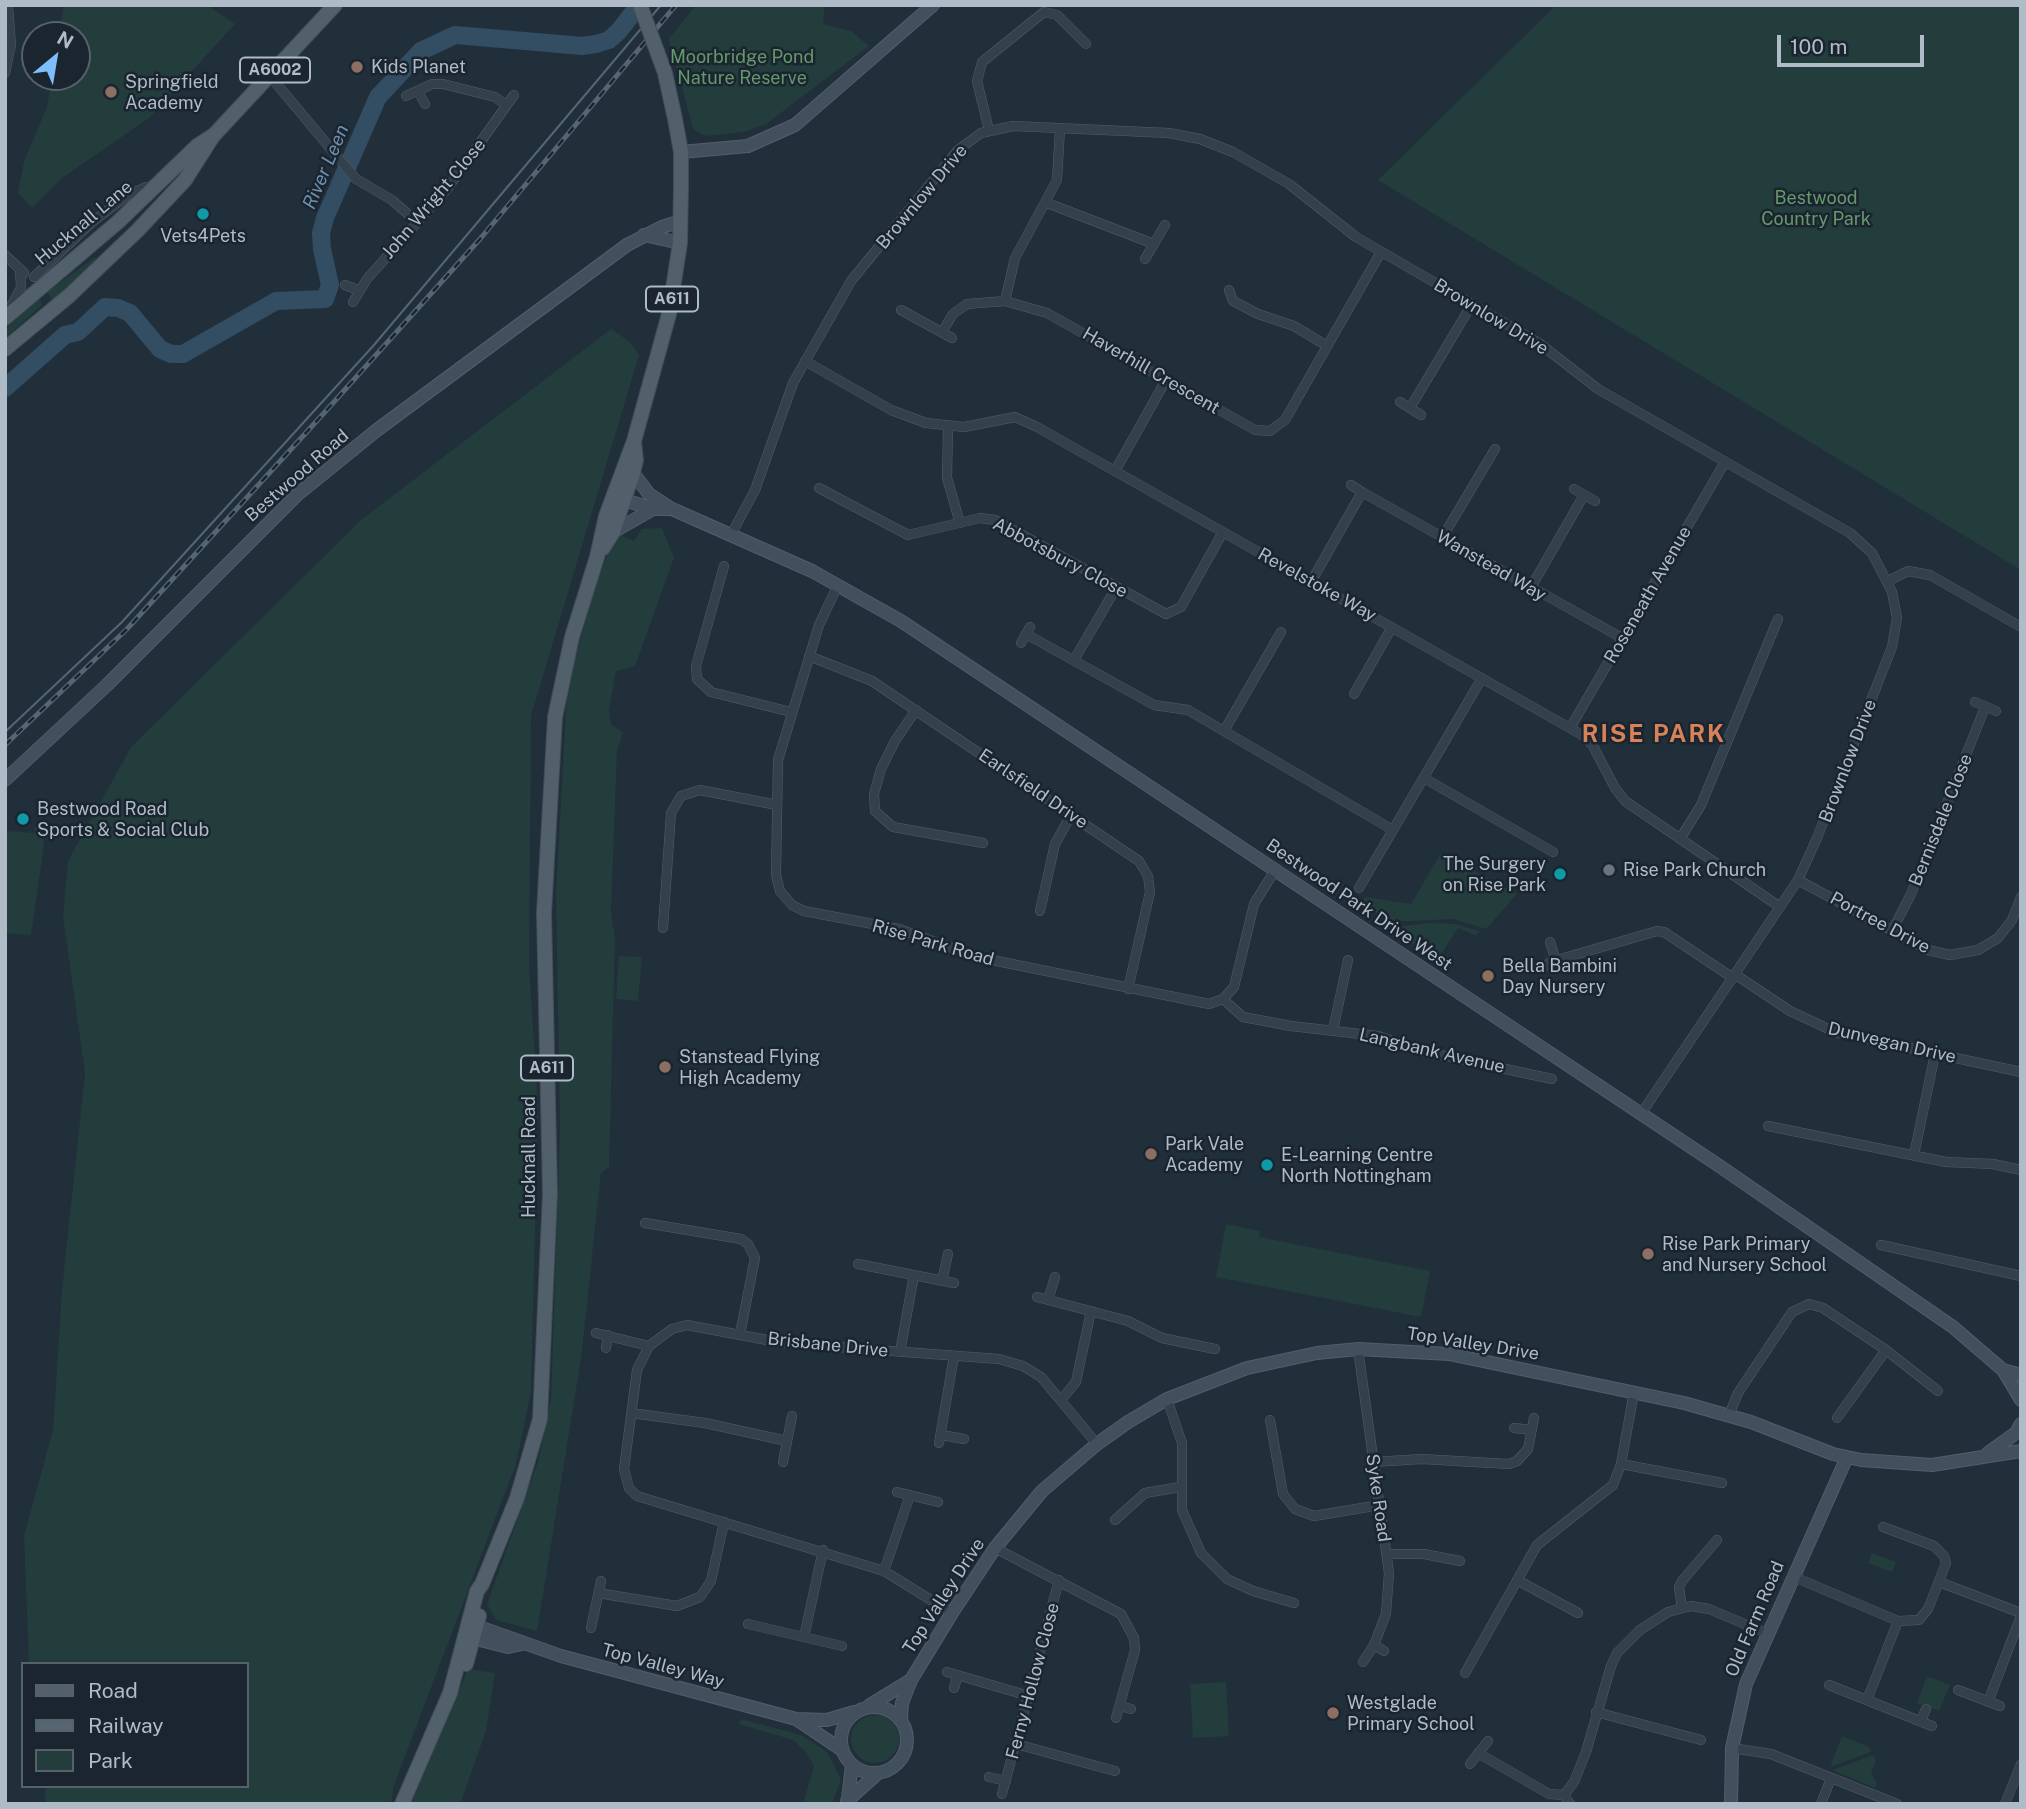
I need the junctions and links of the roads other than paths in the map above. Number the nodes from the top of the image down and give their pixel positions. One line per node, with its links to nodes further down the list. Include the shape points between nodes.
1 (8, 5): 8 (street, via 11,45)
2 (335, 5): 9 (main road, Hucknall Lane / A6002)
3 (640, 5): 18 (main road, A611, bridge, via 665,73)
4 (933, 5): 18 (street, via 795,125 748,146)
5 (1078, 36): 6 (street); 7 (street); 16 (street, via 1057,15 1044,12 982,62 977,81)
6 (1086, 44)
7 (1069, 45)
8 (5, 73)
9 (270, 76): 17 (main road, Hucknall Lane / A6002); 23 (street, via 356,179 392,200)
10 (418, 91): 12 (street); 13 (street); 14 (street, via 443,84 487,95)
11 (514, 95): 14 (street, John Wright Close)
12 (406, 96)
13 (425, 104)
14 (506, 106): 23 (street, John Wright Close)
15 (1060, 128): 16 (street, Brownlow Drive); 20 (street, via 1061,164); 29 (street, Brownlow Drive, via 1169,133 1213,143 1289,184 1341,227)
16 (989, 130): 47 (street, Brownlow Drive, via 951,157 851,281)
17 (214, 135): 19 (main road, Hucknall Lane / A6002); 28 (main road, Hucknall Lane / A6002, via 185,180)
18 (681, 152): 21 (main road, Hucknall Road / A611)
19 (154, 188): 22 (main road, Hucknall Lane / A6002); 33 (street, Hucknall Lane, via 128,195 110,208)
20 (1047, 203): 27 (street); 37 (street, via 1015,258)
21 (681, 221): 25 (street, Bestwood Road); 26 (main road, Hucknall Road / A611)
22 (118, 222): 28 (main road); 33 (main road, Hucknall Lane / A6002)
23 (418, 223): 35 (street, John Wright Close)
24 (1165, 225): 27 (street)
25 (644, 235): 26 (street); 95 (street, Bestwood Road, via 377,430 298,494)
26 (680, 243): 57 (main road, Hucknall Road / A611, via 667,324 634,441 636,460)
27 (1154, 244): 31 (street)
28 (117, 248): 33 (main road, Hucknall Lane, via 106,246); 41 (main road, Hucknall Lane / A6002)
29 (1381, 252): 39 (street, Brownlow Drive); 45 (street, Haverhill Crescent)
30 (5, 255): 32 (street)
31 (1145, 259)
32 (20, 270): 33 (street); 42 (street, via 21,288)
33 (37, 281): 41 (main road); 42 (main road, Hucknall Lane / A6002)
34 (345, 285): 35 (street)
35 (358, 290): 38 (street, John Wright Close)
36 (1228, 290): 45 (street, via 1233,301 1294,326)
37 (1005, 301): 43 (street, via 959,308); 48 (street, Haverhill Crescent, via 1047,313)
38 (353, 302)
39 (1472, 304): 50 (street); 54 (street, Brownlow Drive, via 1539,343 1598,389)
40 (901, 310): 43 (street)
41 (49, 312): 46 (main road, Hucknall Lane / A6002)
42 (5, 317)
43 (942, 332): 44 (street)
44 (952, 338)
45 (1327, 346): 48 (street, Haverhill Crescent, via 1285,420 1265,432)
46 (5, 349)
47 (805, 361): 52 (street, Revelstoke Way, via 891,410); 68 (street, Brownlow Drive, via 790,389 755,490)
48 (1166, 380): 55 (street)
49 (1399, 402): 50 (street)
50 (1410, 408): 51 (street)
51 (1421, 415)
52 (948, 427): 55 (street, Revelstoke Way, via 1021,419); 65 (street, via 947,478)
53 (1495, 449): 69 (street)
54 (1725, 462): 72 (street, Brownlow Drive, via 1850,533 1872,554); 80 (street, Roseneath Avenue)
55 (1115, 471): 67 (street, Revelstoke Way)
56 (1351, 485): 60 (street, Wanstead Way)
57 (623, 488): 63 (street); 64 (street, via 649,494); 66 (main road, Hucknall Road / A611); 70 (main road, Hucknall Road / A611)
58 (819, 488): 65 (street, Abbotsbury Close, via 904,534)
59 (1574, 489): 61 (street)
60 (1362, 492): 69 (street, Wanstead Way); 73 (street)
61 (1584, 495): 62 (street); 76 (street)
62 (1595, 501)
63 (653, 509): 64 (street); 66 (street)
64 (672, 509): 68 (street, Bestwood Park Drive West)
65 (960, 523): 75 (street, Abbotsbury Close, via 995,520)
66 (612, 532): 70 (main road, Hucknall Road / A611)
67 (1223, 532): 73 (street, Revelstoke Way); 75 (street, Abbotsbury Close, via 1175,612 1162,614)
68 (732, 533): 74 (street, Bestwood Park Drive West)
69 (1442, 538): 76 (street, Wanstead Way)
70 (597, 557): 230 (main road, Hucknall Road / A611, via 572,637 555,717 551,774 543,984 550,1194 540,1419 526,1472 477,1591)
71 (724, 566): 91 (street, via 696,666 697,679 711,692)
72 (1888, 581): 79 (street, via 1908,571 1930,575); 107 (street, Brownlow Drive, via 1897,618 1892,647)
73 (1311, 582): 78 (street, Revelstoke Way)
74 (838, 585): 83 (street, Rise Park Road); 104 (street, Bestwood Park Drive West, via 923,635)
75 (1116, 588): 84 (street)
76 (1530, 589): 80 (street, Wanstead Way)
77 (1778, 618): 99 (street, via 1701,805)
78 (1392, 627): 85 (street, Revelstoke Way); 86 (street)
79 (2021, 627)
80 (1622, 638): 92 (street, Roseneath Avenue)
81 (1021, 643): 84 (street, via 1028,631)
82 (1285, 646): 93 (street, via 1278,637)
83 (809, 656): 89 (street, Earlsfield Drive, via 860,675); 91 (street, Rise Park Road)
84 (1074, 660): 93 (street, via 1154,705 1184,709)
85 (1482, 678): 92 (street, Revelstoke Way); 94 (street)
86 (1354, 694)
87 (1975, 702): 88 (street)
88 (1985, 707): 90 (street); 113 (street, Bernisdale Close)
89 (916, 710): 97 (street, Earlsfield Drive); 100 (street, via 881,769 875,811 893,827)
90 (1996, 711)
91 (791, 712): 96 (street, Rise Park Road, via 778,760)
92 (1570, 728): 99 (street, Revelstoke Way, via 1593,746 1625,800)
93 (1224, 732): 98 (street)
94 (1424, 778): 98 (street); 101 (street)
95 (5, 780)
96 (777, 805): 112 (street, via 700,790 681,796 671,813); 119 (street, Rise Park Road, via 776,875 780,891 792,905 899,929 977,957)
97 (1072, 815): 111 (street, via 1055,844); 119 (street, Earlsfield Drive, via 1139,861 1148,876 1150,892)
98 (1393, 830): 106 (street)
99 (1680, 839): 110 (street, Revelstoke Way)
100 (983, 843)
101 (1542, 845): 102 (street); 103 (street)
102 (1553, 852)
103 (1536, 855)
104 (1275, 870): 120 (street, via 1256,898 1237,978); 127 (street, Bestwood Park Drive West)
105 (1356, 871): 106 (street)
106 (1366, 876): 108 (street)
107 (1797, 880): 110 (street, Brownlow Drive); 113 (street, Portree Drive)
108 (1359, 888)
109 (2021, 897): 113 (street, Portree Drive, via 2006,930 1988,945 1968,953 1941,954)
110 (1780, 906): 118 (street, Brownlow Drive)
111 (1040, 911)
112 (663, 928)
113 (1892, 931)
114 (1550, 942): 116 (street)
115 (1348, 960): 121 (street)
116 (1556, 961): 117 (street, Dunvegan Drive); 118 (street, Dunvegan Drive, via 1657,931)
117 (1544, 967)
118 (1735, 976): 122 (street, Dunvegan Drive, via 1818,1026); 127 (street, Brownlow Drive)
119 (1128, 989): 120 (street, Rise Park Road, via 1201,1005)
120 (1223, 999): 121 (street, Langbank Avenue, via 1243,1017)
121 (1333, 1030): 125 (street, Langbank Avenue, via 1378,1036 1422,1051)
122 (1935, 1054): 124 (street, Dunvegan Drive); 129 (street)
123 (1525, 1062): 125 (street, Langbank Avenue)
124 (2021, 1072)
125 (1523, 1073): 126 (street, Langbank Avenue)
126 (1552, 1079)
127 (1641, 1114): 157 (street, Bestwood Park Drive West, via 1901,1289)
128 (1768, 1125): 129 (street)
129 (1914, 1155): 130 (street)
130 (2021, 1170)
131 (645, 1223): 132 (street)
132 (656, 1225): 133 (street); 148 (street, via 748,1244 755,1258)
133 (654, 1237)
134 (1881, 1245): 135 (street)
135 (1911, 1252): 138 (street); 140 (street)
136 (948, 1254): 142 (street)
137 (858, 1264): 139 (street, via 869,1271)
138 (1909, 1264)
139 (914, 1275): 142 (street); 155 (street)
140 (2021, 1276)
141 (1055, 1277): 145 (street)
142 (942, 1280): 143 (street)
143 (954, 1283)
144 (1037, 1297): 145 (street)
145 (1048, 1300): 146 (street)
146 (1091, 1311): 152 (street, via 1202,1351); 163 (street, via 1076,1382)
147 (596, 1333): 149 (street)
148 (740, 1334): 150 (street, Brisbane Drive, via 687,1325 672,1329); 155 (street, Brisbane Drive, via 783,1343)
149 (608, 1335): 150 (street); 151 (street)
150 (649, 1346): 167 (street, via 637,1370)
151 (606, 1348)
152 (1214, 1349)
153 (1358, 1349): 161 (street, Top Valley Drive, via 1460,1356); 164 (street, Top Valley Drive, via 1247,1368); 186 (street, Syke Road)
154 (1886, 1350): 159 (street); 166 (street); 168 (street, via 1823,1308 1803,1305 1792,1312 1738,1393)
155 (900, 1352): 156 (street, Brisbane Drive)
156 (954, 1356): 163 (street, Brisbane Drive, via 1023,1366); 179 (street, via 940,1439)
157 (2003, 1370): 158 (street, Bestwood Park Drive West); 165 (street, Bestwood Park Drive West)
158 (2021, 1376)
159 (1928, 1383): 160 (street); 162 (street)
160 (1938, 1391)
161 (1634, 1392): 168 (street, Top Valley Drive); 187 (street)
162 (1921, 1393)
163 (1061, 1399): 181 (street, Brisbane Drive)
164 (1167, 1399): 181 (street, Top Valley Drive); 190 (street, via 1182,1443)
165 (2021, 1400)
166 (1844, 1408): 169 (street); 172 (street)
167 (631, 1413): 180 (street); 199 (street, via 624,1469 629,1488 647,1501)
168 (1730, 1415): 184 (street, Top Valley Drive)
169 (1853, 1415)
170 (792, 1416): 180 (street)
171 (1534, 1418): 176 (street)
172 (1837, 1418)
173 (1270, 1420): 178 (street)
174 (2021, 1424): 183 (street, Top Valley Drive)
175 (1514, 1428): 176 (street)
176 (1532, 1430): 186 (street, via 1528,1449 1509,1464 1422,1459)
177 (1284, 1432): 178 (street)
178 (1272, 1434): 195 (street, via 1283,1493 1295,1509 1314,1516)
179 (964, 1439)
180 (787, 1441): 185 (street)
181 (1097, 1444): 204 (street, Top Valley Drive, via 1042,1491)
182 (2021, 1451): 183 (street, Top Valley Drive)
183 (1985, 1455): 184 (street, Top Valley Drive, via 1932,1465)
184 (1847, 1457): 211 (street, Old Farm Road)
185 (783, 1462)
186 (1374, 1462): 195 (street, Syke Road)
187 (1621, 1464): 188 (street); 213 (street, via 1606,1493 1542,1538)
188 (1711, 1481): 189 (street); 192 (street)
189 (1722, 1483)
190 (1180, 1487): 196 (street, via 1154,1489); 218 (street, via 1192,1537 1214,1569 1247,1588)
191 (897, 1492): 193 (street)
192 (1709, 1493)
193 (910, 1495): 194 (street); 210 (street)
194 (938, 1502)
195 (1380, 1505): 207 (street, Syke Road)
196 (1125, 1511): 197 (street); 198 (street)
197 (1133, 1519)
198 (1115, 1520)
199 (724, 1522): 205 (street); 216 (street, via 711,1581 700,1597 677,1606)
200 (1883, 1527): 215 (street, via 1934,1546 1946,1563)
201 (1717, 1540): 206 (street)
202 (1699, 1541): 206 (street)
203 (1451, 1547): 208 (street)
204 (995, 1548): 212 (street); 223 (street, Top Valley Drive)
205 (823, 1550): 210 (street); 232 (street)
206 (1709, 1550): 221 (street, via 1679,1587)
207 (1386, 1554): 208 (street); 234 (street, Syke Road, via 1389,1595)
208 (1448, 1558): 209 (street)
209 (1460, 1561)
210 (884, 1571): 223 (street)
211 (1792, 1576): 226 (street); 231 (street, Old Farm Road)
212 (1059, 1580): 245 (street, Ferny Hollow Close); 248 (street, via 1110,1606 1128,1624 1135,1650)
213 (1517, 1580): 220 (street); 239 (street)
214 (601, 1581): 216 (street)
215 (1938, 1582): 225 (street); 226 (street, via 1924,1615 1913,1622)
216 (598, 1593): 229 (street)
217 (1572, 1595): 220 (street)
218 (1284, 1600): 219 (street); 222 (street)
219 (1294, 1603)
220 (1566, 1606): 224 (street)
221 (1682, 1608): 231 (street, via 1709,1609); 253 (street, via 1654,1619 1617,1653)
222 (1280, 1611)
223 (952, 1613): 241 (street, Top Valley Drive)
224 (1578, 1613)
225 (2021, 1615): 247 (street)
226 (1898, 1621): 246 (street)
227 (748, 1624): 228 (street)
228 (760, 1627): 232 (street); 233 (street)
229 (591, 1628)
230 (471, 1630): 255 (street, Top Valley Way); 278 (main road, Hucknall Road / A611, via 450,1693)
231 (1766, 1633): 264 (street, Old Farm Road, via 1746,1684)
232 (804, 1637): 235 (street)
233 (757, 1638)
234 (1374, 1645): 236 (street); 237 (street, Syke Road)
235 (842, 1646)
236 (1384, 1651)
237 (1363, 1662)
238 (947, 1672): 240 (street)
239 (1465, 1674)
240 (958, 1675): 243 (street); 245 (street)
241 (911, 1680): 252 (street, Top Valley Drive); 256 (street, Top Valley Drive)
242 (1829, 1685): 246 (street)
243 (954, 1688)
244 (1958, 1690): 247 (street)
245 (1029, 1696): 263 (street, Ferny Hollow Close)
246 (1867, 1700): 257 (street)
247 (1988, 1702): 249 (street)
248 (1119, 1706): 250 (street); 254 (street)
249 (2000, 1706)
250 (1131, 1709)
251 (1926, 1709): 257 (street)
252 (861, 1710): 255 (street, Top Valley Way, via 827,1720); 256 (street, via 886,1708); 265 (street, via 841,1734)
253 (1596, 1712): 260 (street); 276 (street, via 1579,1772)
254 (1116, 1718)
255 (796, 1719): 265 (street, Top Valley Way)
256 (901, 1719): 271 (street, via 908,1733 907,1749 893,1767)
257 (1921, 1721): 259 (street)
258 (1691, 1725): 260 (street)
259 (1932, 1726)
260 (1688, 1737): 261 (street)
261 (1701, 1740)
262 (1488, 1741): 266 (street)
263 (1016, 1744): 270 (street); 274 (street, Ferny Hollow Close)
264 (1732, 1748): 273 (street, via 1771,1754); 280 (street, Old Farm Road)
265 (842, 1751): 269 (street)
266 (1478, 1753): 267 (street); 276 (street, via 1549,1794)
267 (1470, 1764)
268 (2017, 1764): 283 (street)
269 (852, 1765): 271 (street); 277 (street)
270 (1109, 1766)
271 (879, 1773): 277 (street)
272 (989, 1777): 274 (street, Ferny Hollow Close)
273 (1831, 1778): 281 (street); 282 (street)
274 (1006, 1781): 275 (street, Ferny Hollow Close)
275 (1002, 1794)
276 (1564, 1795): 279 (street)
277 (847, 1802)
278 (402, 1804)
279 (1570, 1804)
280 (1731, 1804)
281 (1821, 1804)
282 (1897, 1804)
283 (2005, 1804)

